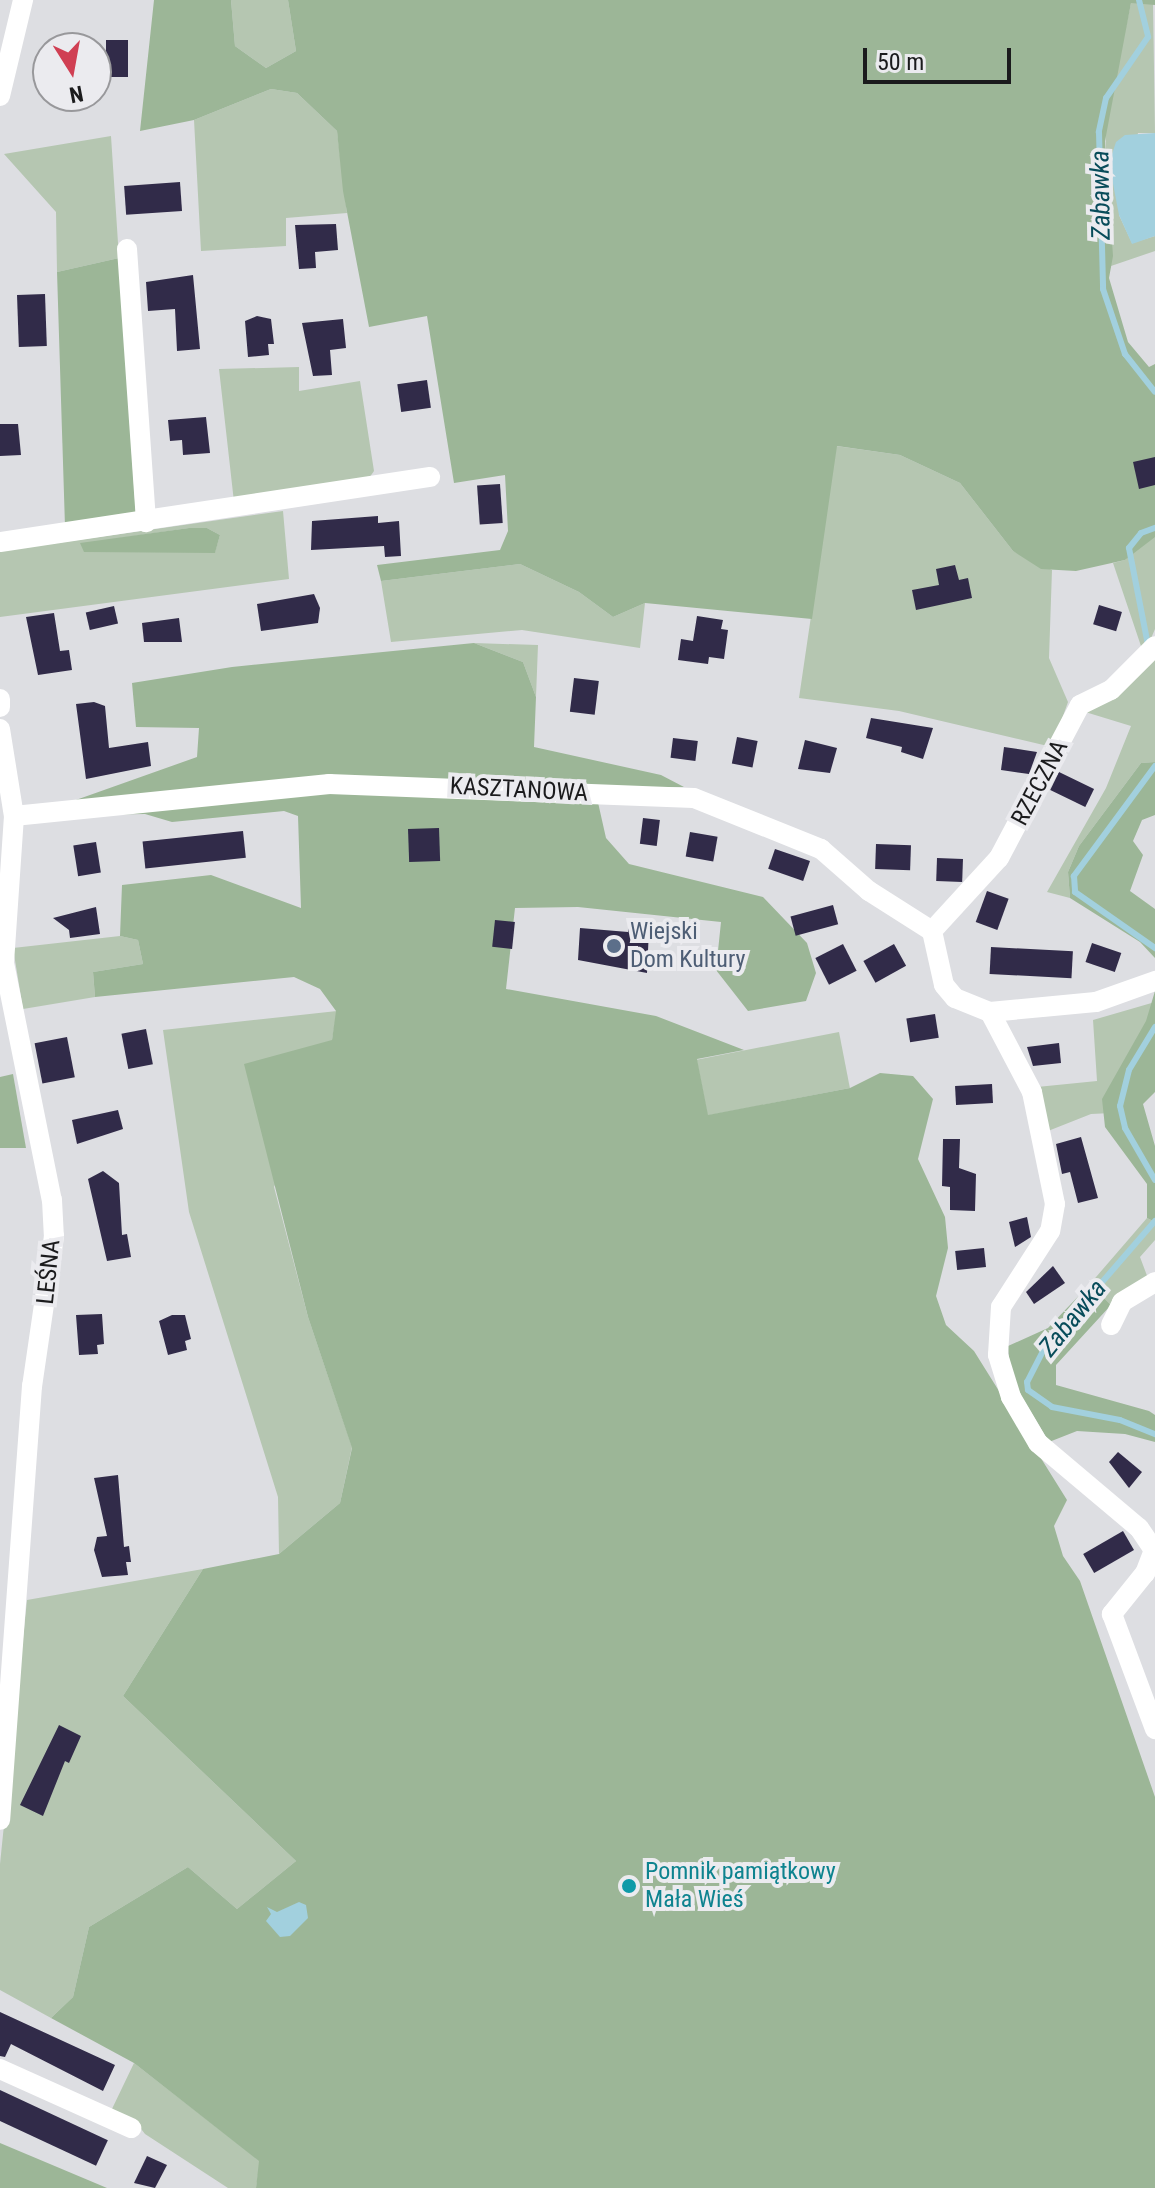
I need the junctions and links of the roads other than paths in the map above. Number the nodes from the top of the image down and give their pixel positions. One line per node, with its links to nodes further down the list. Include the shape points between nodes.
1 (23, 0): 2 (street)
2 (0, 96)
3 (127, 249): 5 (street)
4 (430, 477): 5 (street)
5 (146, 522): 6 (street)
6 (0, 542)
7 (1155, 646): 12 (street, RZECZNA, via 1111,690 1080,705 999,858)
8 (0, 699): 9 (street)
9 (0, 707)
10 (0, 729): 11 (street, LEŚNA)
11 (14, 816): 12 (street, KASZTANOWA, via 329,784 694,798 821,849 869,891); 18 (street, LEŚNA, via 4,963 52,1200 54,1236 32,1386)
12 (932, 931): 14 (street, via 944,985 955,998)
13 (1155, 981): 14 (street, via 1096,1002)
14 (990, 1012): 17 (street, via 1032,1092 1055,1204 1050,1231 1001,1307 998,1355 1011,1397 1038,1443 1139,1528 1154,1550 1145,1573 1112,1614)
15 (1155, 1282): 16 (street, via 1122,1302)
16 (1111, 1325)
17 (1155, 1729)
18 (0, 1820)
19 (0, 2069): 20 (street)
20 (131, 2128)

